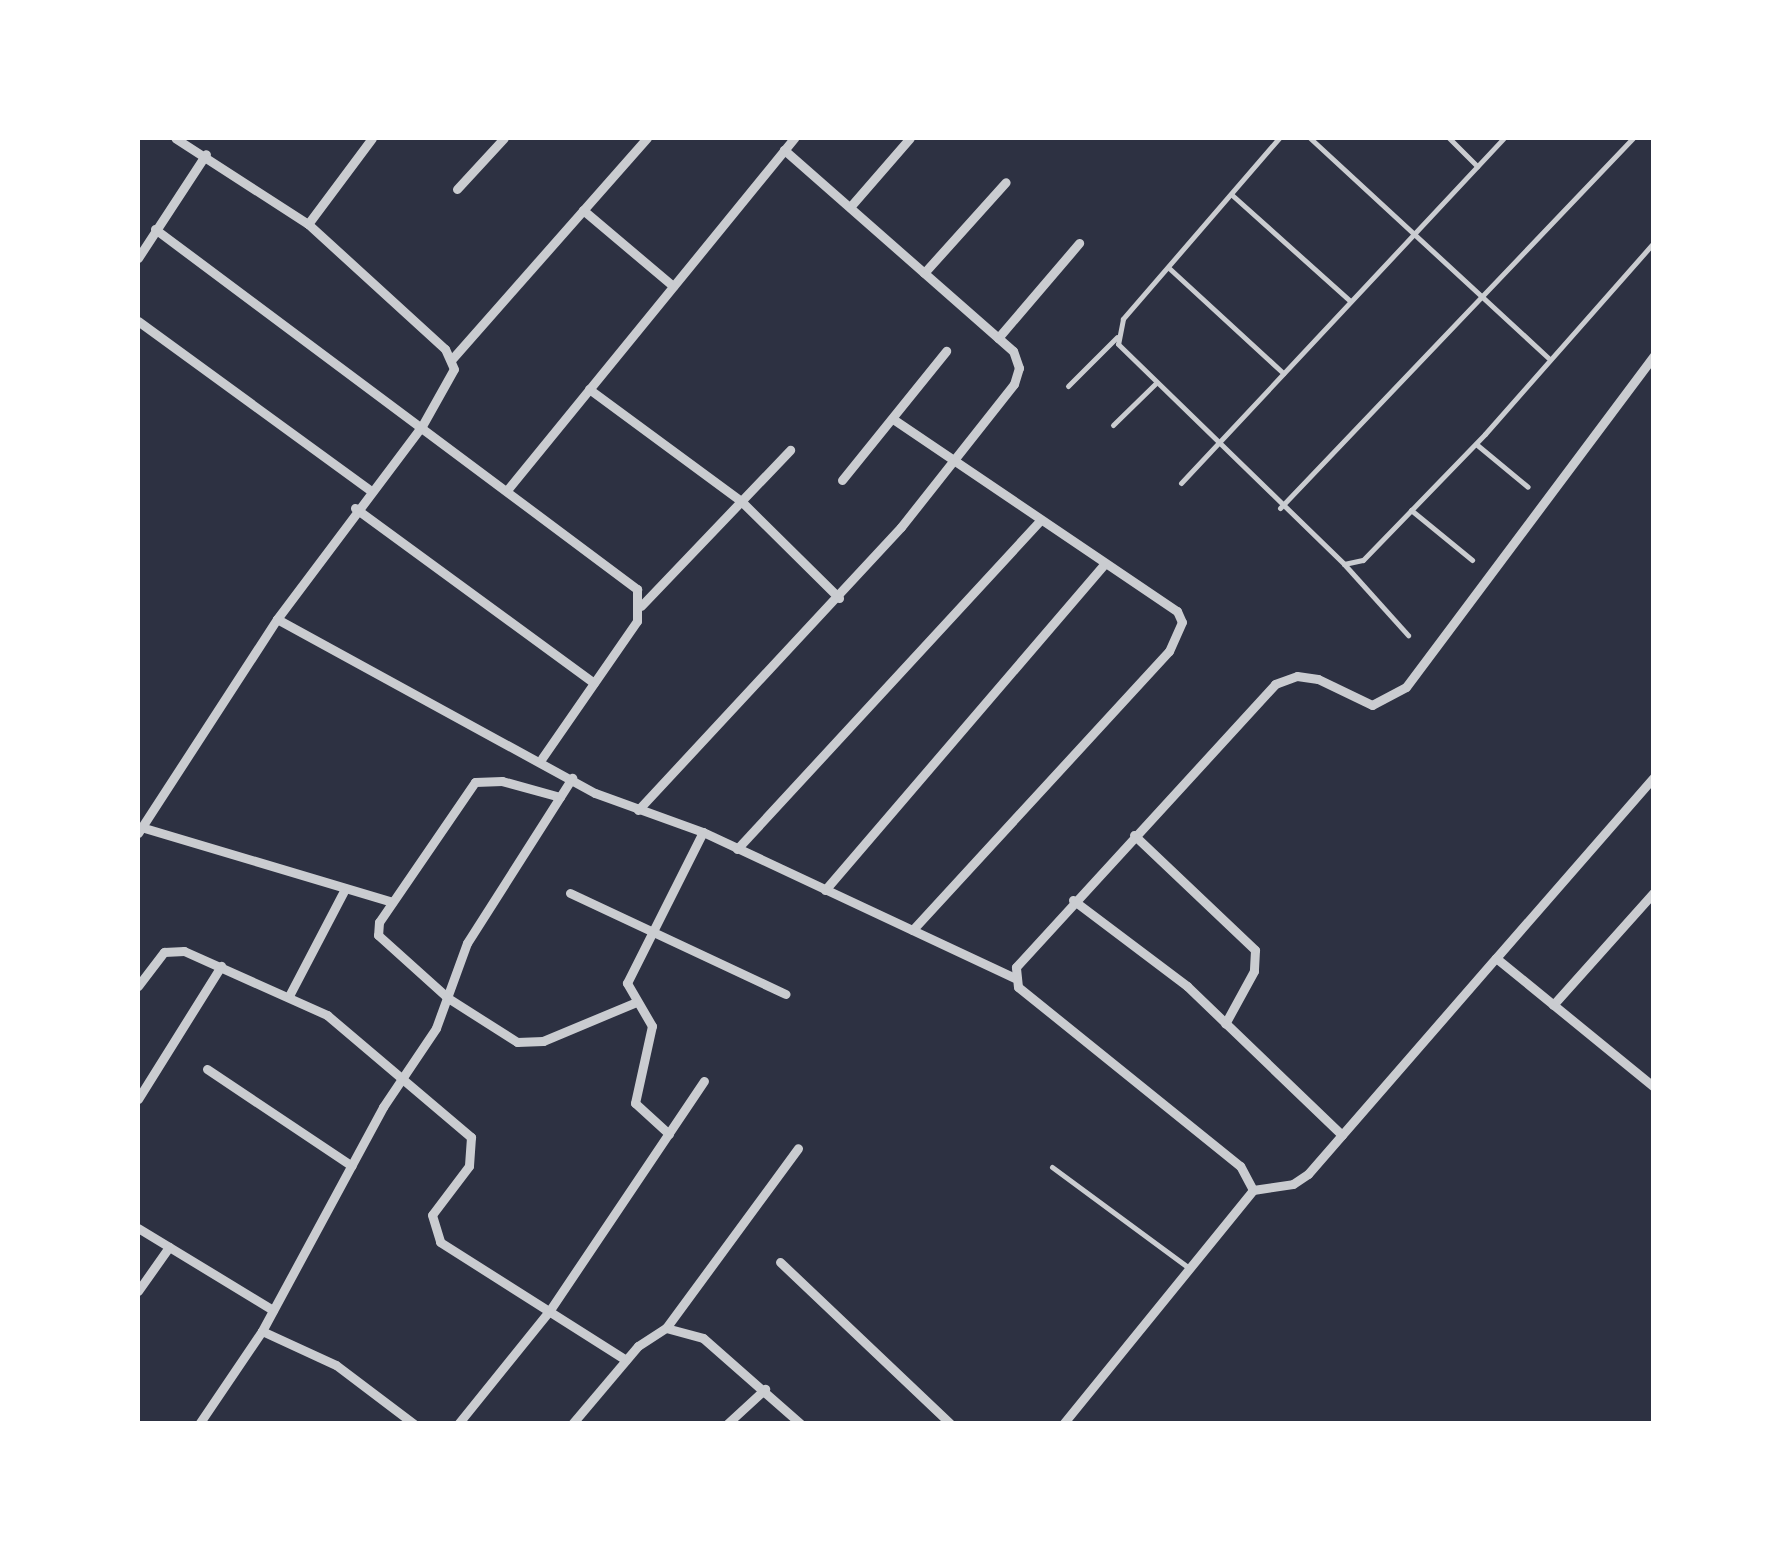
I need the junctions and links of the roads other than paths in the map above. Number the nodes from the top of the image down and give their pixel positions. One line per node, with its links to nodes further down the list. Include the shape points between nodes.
1 (174, 138): 13 (street)
2 (372, 138): 20 (street)
3 (504, 138): 16 (street)
4 (648, 138): 19 (street)
5 (794, 138): 12 (street)
6 (910, 138): 18 (street)
7 (1279, 138): 17 (lane)
8 (1310, 138): 22 (lane)
9 (1449, 138): 14 (lane)
10 (1504, 138): 14 (lane)
11 (1633, 138): 29 (lane)
12 (784, 150): 18 (street); 28 (street)
13 (206, 154): 20 (street); 21 (street)
14 (1477, 166): 22 (lane)
15 (1006, 182): 27 (street)
16 (457, 188)
17 (1232, 195): 26 (lane); 30 (lane)
18 (850, 207): 27 (street)
19 (583, 210): 28 (street); 37 (street)
20 (308, 224): 37 (street)
21 (155, 229): 25 (street); 44 (street)
22 (1412, 233): 29 (lane); 30 (lane)
23 (1654, 242): 36 (lane)
24 (1079, 243): 33 (street)
25 (138, 258)
26 (1170, 270): 32 (lane, via 1124,320); 38 (lane)
27 (924, 273): 33 (street)
28 (673, 286): 41 (street)
29 (1482, 299): 36 (lane); 56 (lane)
30 (1350, 301): 38 (lane)
31 (138, 321): 52 (street)
32 (1117, 337): 39 (lane); 40 (lane)
33 (998, 338): 48 (street, via 1019,368 1014,384)
34 (946, 350): 42 (street)
35 (1654, 356): 74 (street, via 1406,687 1372,706 1318,679 1297,676 1275,684)
36 (1548, 358): 45 (lane)
37 (452, 359): 44 (street, via 451,382)
38 (1283, 373): 46 (lane)
39 (1154, 384): 43 (lane); 46 (lane)
40 (1068, 386)
41 (589, 390): 53 (street); 54 (street)
42 (893, 419): 48 (street); 49 (street)
43 (1113, 425)
44 (422, 426): 52 (street); 53 (street)
45 (1476, 444): 51 (lane); 57 (lane)
46 (1218, 446): 50 (lane); 56 (lane)
47 (790, 450): 54 (street)
48 (953, 462): 58 (street); 62 (street)
49 (842, 480)
50 (1181, 482)
51 (1528, 487)
52 (368, 489): 55 (street)
53 (508, 489): 63 (street, via 626,576)
54 (741, 502): 62 (street); 63 (street)
55 (355, 508): 64 (street); 66 (street)
56 (1280, 508): 61 (lane)
57 (1411, 510): 59 (lane); 61 (lane, via 1363,560)
58 (1041, 520): 60 (street); 75 (street)
59 (1472, 560)
60 (1105, 563): 77 (street); 83 (street, via 1176,611 1180,636)
61 (1344, 564): 65 (lane)
62 (839, 598): 71 (street)
63 (641, 606): 66 (street)
64 (276, 619): 67 (street); 72 (street)
65 (1408, 635)
66 (594, 683): 67 (street)
67 (542, 758): 69 (street)
68 (1654, 777): 84 (street)
69 (572, 778): 70 (street); 71 (street)
70 (560, 796): 81 (street, via 502,781 475,782); 90 (street, via 466,943)
71 (638, 810): 73 (street)
72 (139, 830): 76 (street)
73 (703, 832): 75 (street); 82 (street)
74 (1134, 834): 80 (street); 93 (street, via 1255,950 1254,971)
75 (737, 849): 77 (street)
76 (345, 888): 81 (street); 88 (street)
77 (825, 890): 83 (street)
78 (1654, 892): 92 (street)
79 (570, 893): 82 (street)
80 (1072, 900): 86 (street, via 1028,948); 93 (street)
81 (392, 902): 90 (street, via 378,935)
82 (654, 930): 89 (street); 91 (street, via 627,983)
83 (912, 930): 86 (street)
84 (1496, 958): 92 (street); 100 (street)
85 (222, 966): 87 (street, via 184,951 164,952); 88 (street); 98 (street)
86 (1014, 978): 104 (street, via 1240,1166)
87 (138, 986)
88 (290, 994): 95 (street)
89 (786, 994)
90 (448, 998): 91 (street, via 506,1037 530,1044); 95 (street)
91 (634, 1003): 99 (street, via 652,1026 635,1103)
92 (1553, 1005): 97 (street)
93 (1225, 1024): 100 (street)
94 (207, 1069): 102 (street)
95 (404, 1077): 102 (street); 111 (street, via 471,1137 469,1166 432,1215 440,1242)
96 (704, 1081): 99 (street)
97 (1654, 1087)
98 (138, 1100)
99 (669, 1134): 111 (street)
100 (1342, 1135): 104 (street, via 1308,1174)
101 (798, 1148): 112 (street)
102 (352, 1166): 110 (street)
103 (1052, 1167): 108 (lane)
104 (1253, 1190): 108 (street)
105 (138, 1228): 106 (street)
106 (168, 1247): 109 (street); 110 (street)
107 (780, 1262): 122 (street)
108 (1190, 1268): 123 (street)
109 (138, 1291)
110 (272, 1310): 113 (street)
111 (550, 1310): 114 (street); 118 (street)
112 (666, 1328): 114 (street); 115 (street, via 704,1338)
113 (262, 1330): 116 (street); 117 (street, via 336,1365)
114 (626, 1360): 119 (street)
115 (764, 1389): 120 (street); 121 (street)
116 (199, 1424)
117 (414, 1424)
118 (458, 1424)
119 (572, 1424)
120 (727, 1424)
121 (801, 1424)
122 (951, 1424)
123 (1063, 1424)

